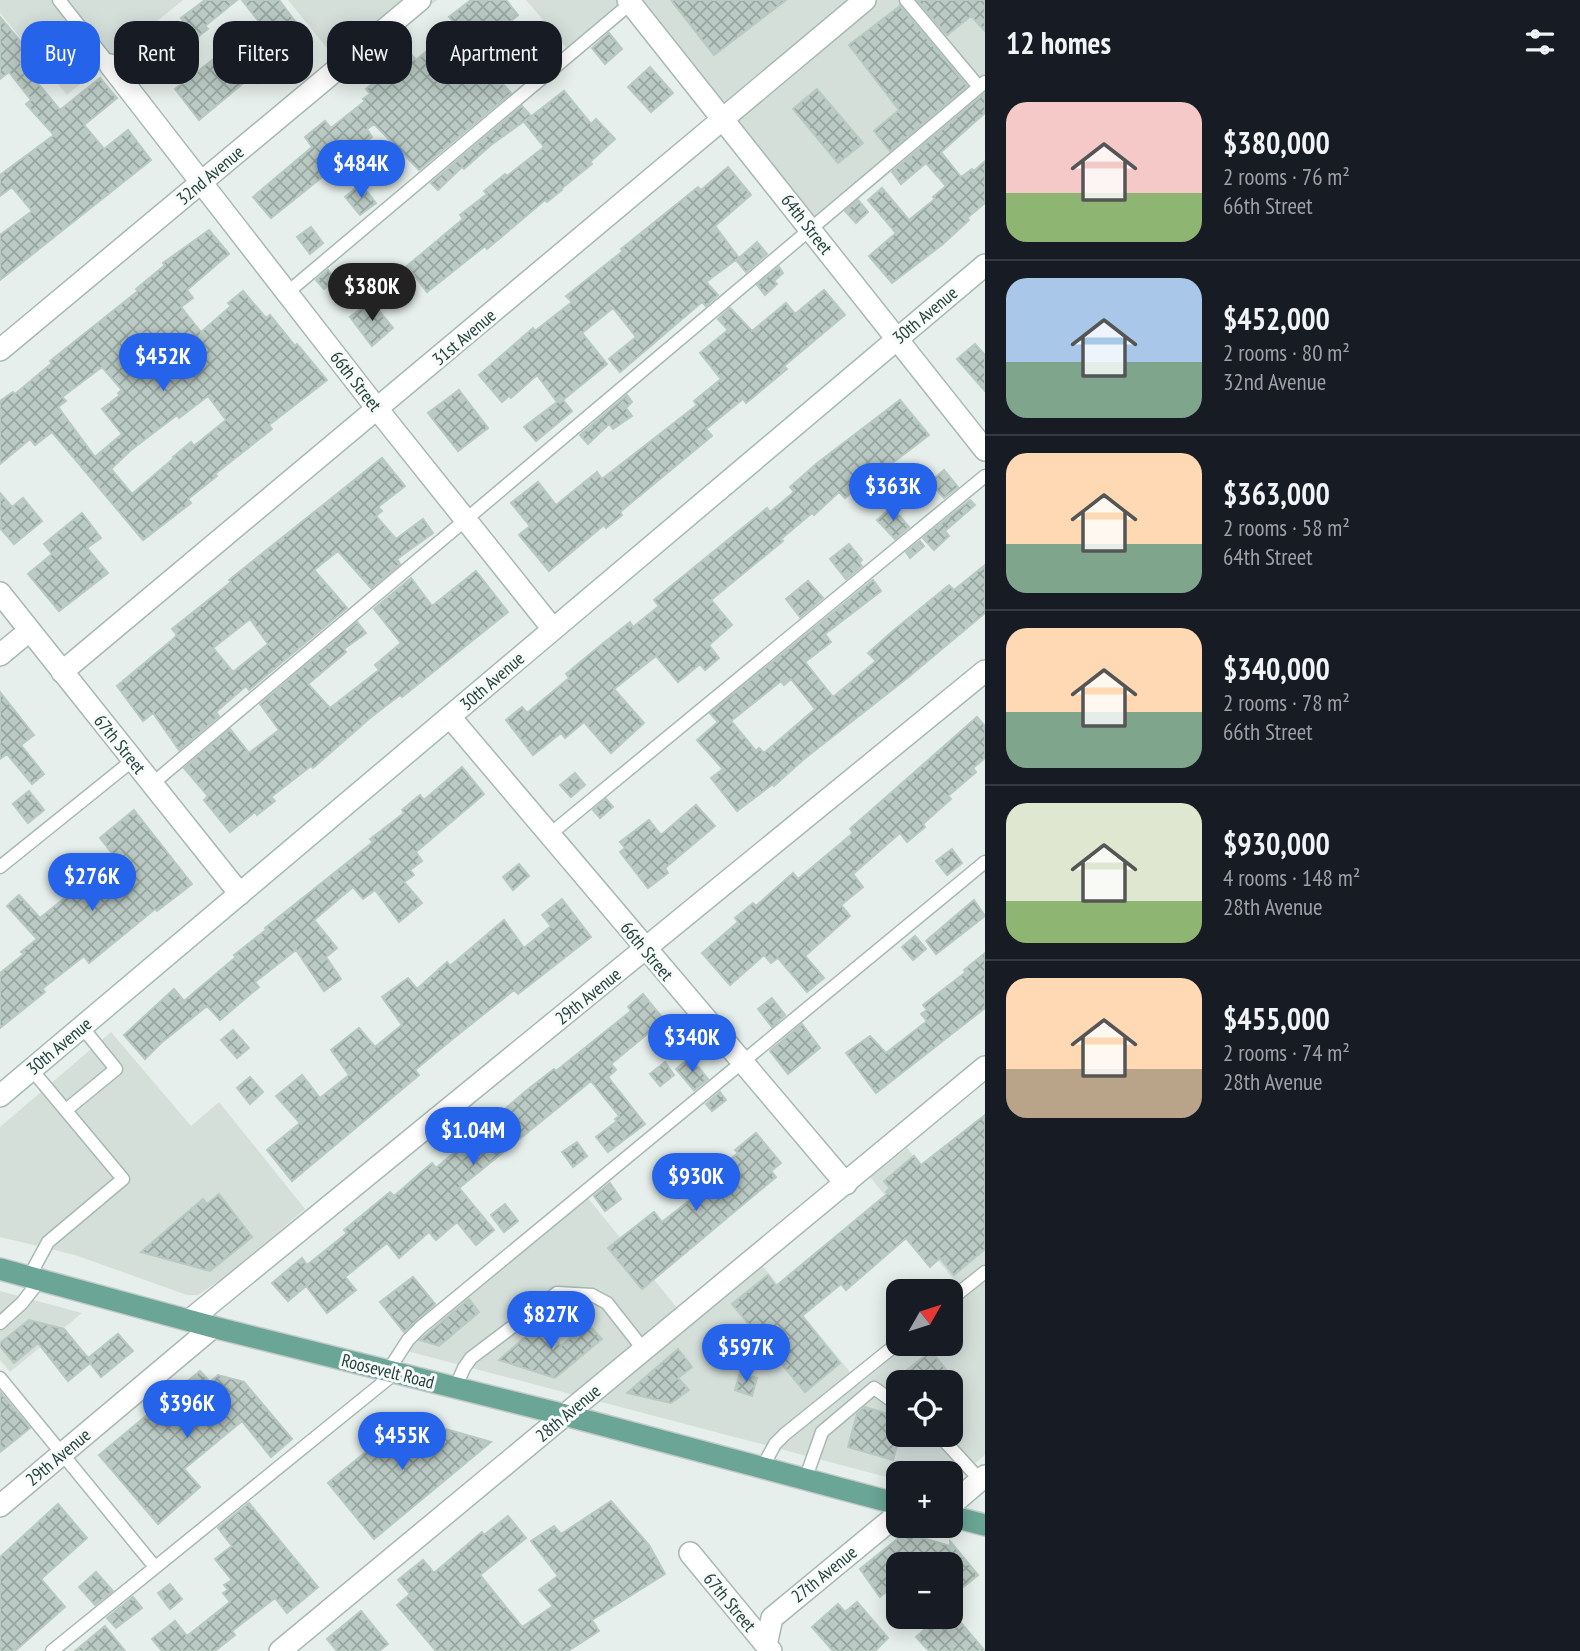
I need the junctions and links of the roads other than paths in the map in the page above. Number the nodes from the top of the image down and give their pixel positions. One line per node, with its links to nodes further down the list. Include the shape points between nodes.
1 (60, 0): 6 (lane)
2 (420, 0): 9 (street, 32nd Avenue)
3 (865, 0): 8 (street, 31st Avenue)
4 (906, 0): 7 (lane)
5 (629, 2): 8 (street, 64th Street); 12 (lane)
6 (110, 65): 9 (street, 66th Street)
7 (982, 84): 10 (lane)
8 (723, 117): 10 (street, 64th Street); 15 (street, 31st Avenue)
9 (202, 181): 12 (street, 66th Street); 14 (street, 32nd Avenue)
10 (810, 227): 13 (street, 64th Street); 18 (lane)
11 (985, 265): 13 (street, 30th Avenue)
12 (288, 292): 15 (street, 66th Street)
13 (897, 338): 16 (street, 64th Street); 20 (street, 30th Avenue)
14 (0, 350)
15 (378, 410): 18 (street, 66th Street); 24 (street, 31st Avenue)
16 (985, 450)
17 (985, 475): 28 (lane)
18 (465, 518): 20 (street, 66th Street); 27 (lane)
19 (0, 593): 21 (street, 67th Street)
20 (553, 629): 25 (street, 30th Avenue)
21 (29, 631): 22 (street); 24 (street, 67th Street)
22 (0, 656)
23 (985, 671): 32 (street, 29th Avenue)
24 (62, 673): 26 (street, 67th Street)
25 (450, 717): 28 (street, 66th Street); 31 (street, 30th Avenue)
26 (133, 760): 27 (street, 67th Street); 30 (lane)
27 (152, 784): 31 (street, 67th Street)
28 (549, 835): 32 (street, 66th Street)
29 (985, 862): 34 (lane)
30 (0, 867)
31 (240, 894): 33 (street, 30th Avenue)
32 (645, 949): 34 (street, 66th Street); 45 (street, 29th Avenue)
33 (82, 1027): 36 (street, 30th Avenue); 38 (lane, via 116,1069)
34 (742, 1062): 39 (street, 66th Street); 50 (lane, via 421,1327 408,1340)
35 (985, 1067): 39 (street, 28th Avenue)
36 (32, 1070): 37 (street, 30th Avenue); 38 (lane)
37 (0, 1096)
38 (66, 1110): 43 (lane, via 123,1179 48,1242)
39 (846, 1184): 48 (street, 28th Avenue)
40 (0, 1256): 43 (main road)
41 (0, 1269): 43 (main road, Roosevelt Road)
42 (985, 1272): 44 (lane)
43 (30, 1277): 45 (main road, Roosevelt Road); 46 (lane, via 22,1303)
44 (963, 1290)
45 (190, 1320): 47 (main road, Roosevelt Road)
46 (0, 1323)
47 (213, 1327): 50 (main road, Roosevelt Road); 56 (street, 29th Avenue)
48 (644, 1350): 52 (lane, via 607,1303 592,1295 557,1293 471,1358); 54 (street, 28th Avenue)
49 (886, 1353): 57 (lane, via 785,1434)
50 (391, 1372): 52 (main road, Roosevelt Road); 67 (lane)
51 (0, 1378): 56 (lane)
52 (456, 1388): 54 (main road, Roosevelt Road)
53 (886, 1396): 59 (lane, via 874,1388 822,1432)
54 (565, 1415): 57 (main road, Roosevelt Road); 70 (street, 28th Avenue)
55 (951, 1447): 58 (lane)
56 (62, 1454): 62 (street, 29th Avenue); 67 (lane)
57 (762, 1468): 59 (main road, Roosevelt Road)
58 (983, 1478): 60 (street)
59 (805, 1480): 61 (main road, Roosevelt Road)
60 (963, 1495)
61 (886, 1501)
62 (0, 1506)
63 (963, 1519): 65 (main road)
64 (886, 1524): 68 (street, 27th Avenue, via 772,1618)
65 (985, 1525)
66 (690, 1553): 68 (street, 67th Street)
67 (155, 1567): 69 (lane)
68 (769, 1648)
69 (52, 1651)
70 (280, 1651)

